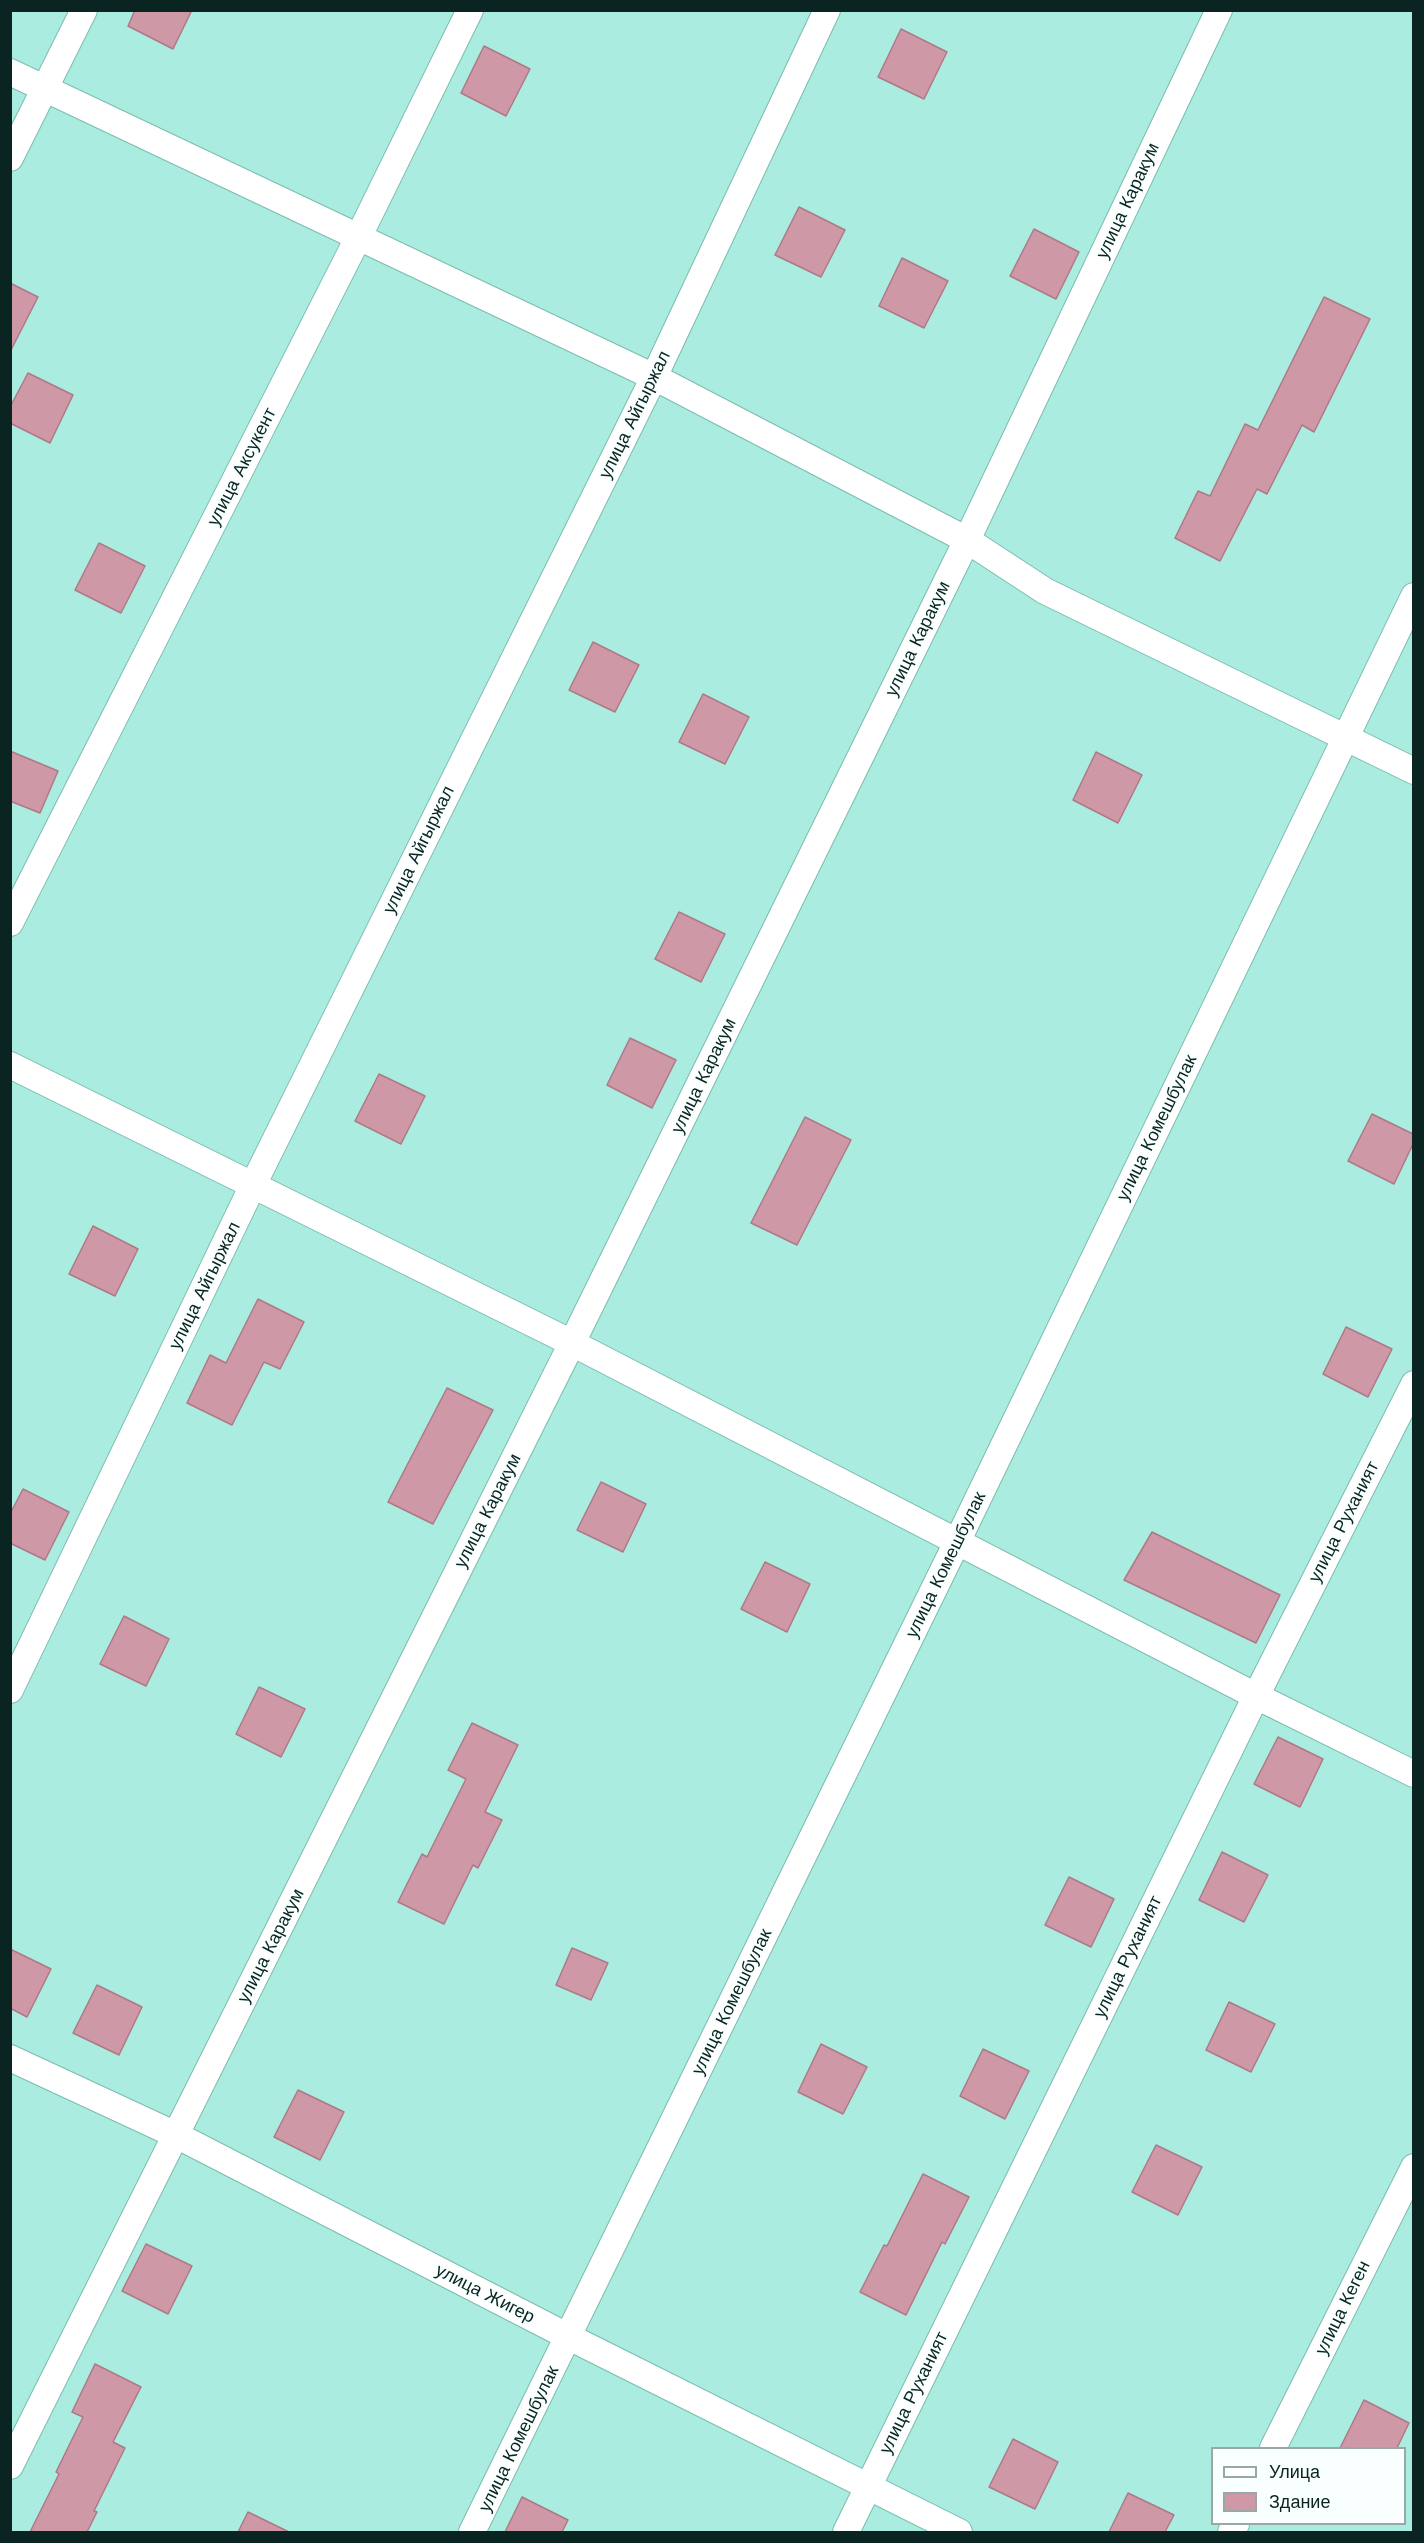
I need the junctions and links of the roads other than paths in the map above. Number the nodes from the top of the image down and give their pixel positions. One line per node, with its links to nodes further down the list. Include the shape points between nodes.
1 (84, 10): 6 (street)
2 (470, 10): 8 (street, улица Аксукент)
3 (827, 10): 9 (street, улица Айгыржал)
4 (1219, 10): 10 (street, улица Каракум)
5 (10, 72): 6 (street)
6 (44, 89): 7 (street); 8 (street)
7 (10, 158)
8 (359, 236): 9 (street); 14 (street, улица Аксукент)
9 (654, 377): 10 (street); 16 (street, улица Айгыржал)
10 (967, 540): 12 (street, via 1045,591); 17 (street, улица Каракум)
11 (1413, 596): 12 (street, улица Комешбулак)
12 (1345, 737): 13 (street); 19 (street, улица Комешбулак)
13 (1413, 771)
14 (10, 923)
15 (10, 1065): 16 (street)
16 (253, 1185): 17 (street); 20 (street, улица Айгыржал)
17 (572, 1343): 19 (street); 24 (street, улица Каракум)
18 (1413, 1384): 21 (street, улица Руханият)
19 (957, 1542): 21 (street); 26 (street, улица Комешбулак)
20 (10, 1690)
21 (1256, 1696): 22 (street); 29 (street, улица Руханият)
22 (1413, 1774)
23 (10, 2058): 24 (street, улица Жигер)
24 (176, 2135): 26 (street, улица Жигер); 28 (street, улица Каракум)
25 (1413, 2167): 27 (street, улица Кеген)
26 (569, 2337): 29 (street, улица Жигер); 30 (street, улица Комешбулак)
27 (1273, 2447)
28 (10, 2466)
29 (867, 2487): 31 (street, улица Руханият); 32 (street, улица Жигер)
30 (472, 2532)
31 (846, 2532)
32 (959, 2532)

